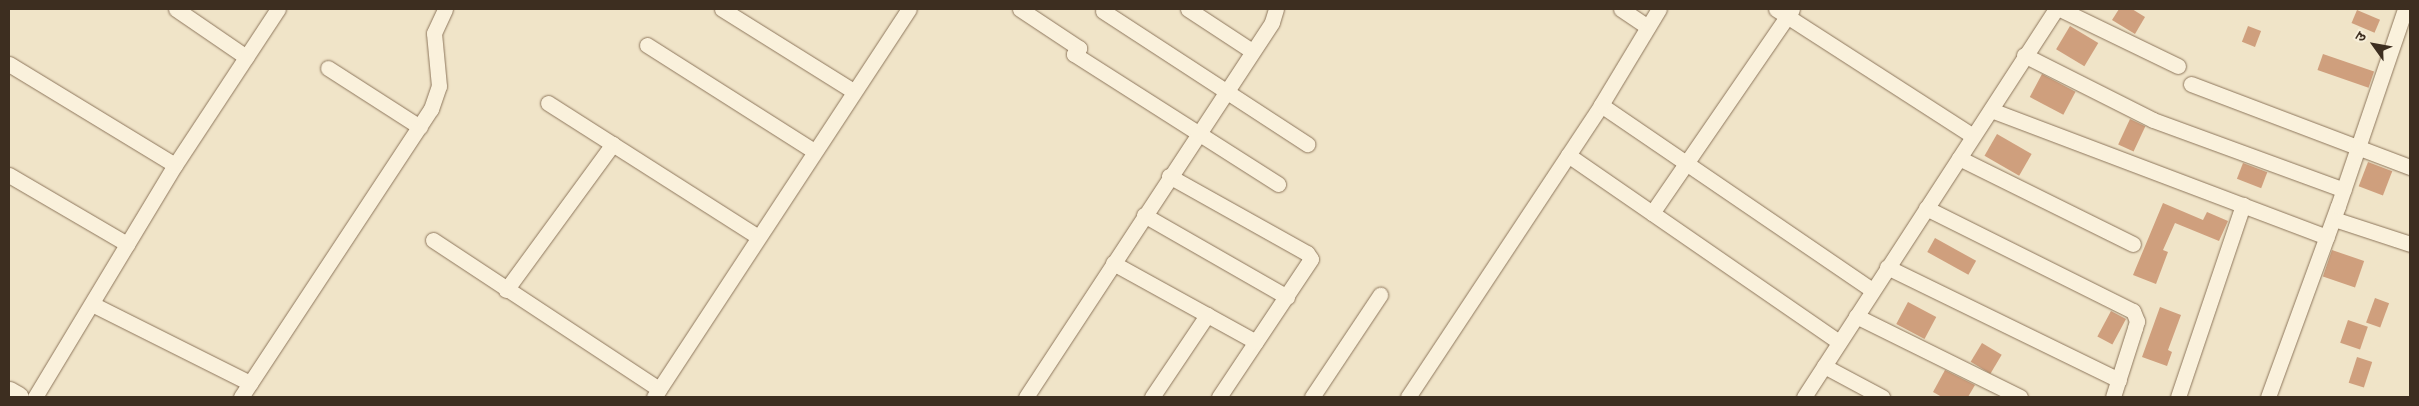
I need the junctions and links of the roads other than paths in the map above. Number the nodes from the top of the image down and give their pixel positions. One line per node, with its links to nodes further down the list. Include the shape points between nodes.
1 (176, 9): 21 (street)
2 (278, 9): 21 (street)
3 (445, 9): 31 (street, via 434,40 438,92)
4 (722, 9): 27 (street)
5 (909, 9): 27 (street)
6 (1020, 9): 32 (street, via 1079,48 1074,54)
7 (1188, 9): 19 (street)
8 (1276, 9): 19 (street, via 1272,22)
9 (1621, 9): 16 (street)
10 (1659, 9): 16 (street)
11 (2056, 9): 20 (street)
12 (2060, 9): 23 (street)
13 (2404, 9): 17 (street)
14 (1103, 11): 26 (street)
15 (1785, 11): 33 (street); 40 (street)
16 (1648, 26): 29 (street)
17 (2404, 31): 36 (street)
18 (646, 44): 37 (street)
19 (1252, 51): 26 (street)
20 (2024, 55): 30 (street); 46 (street, via 2153,120)
21 (246, 57): 41 (street)
22 (9, 64): 41 (street)
23 (2178, 66)
24 (328, 68): 31 (street)
25 (2191, 84): 36 (street)
26 (1226, 90): 32 (street); 35 (street)
27 (853, 91): 37 (street)
28 (548, 103): 34 (street)
29 (1602, 105): 38 (street); 40 (street)
30 (1991, 110): 33 (street); 47 (street)
31 (420, 127): 71 (street)
32 (1197, 134): 44 (street); 45 (street)
33 (1974, 136): 39 (street)
34 (612, 144): 52 (street); 60 (street)
35 (1307, 144)
36 (2358, 148): 42 (street); 46 (street)
37 (814, 151): 52 (street)
38 (1568, 155): 49 (street); 81 (street)
39 (1958, 158): 48 (street); 56 (street)
40 (1686, 163): 49 (street); 61 (street)
41 (176, 165): 55 (street)
42 (2410, 167)
43 (9, 175): 55 (street)
44 (1169, 176): 50 (street); 63 (street, via 1307,253 1311,259 1308,266)
45 (1278, 184)
46 (2344, 190): 51 (street)
47 (2243, 205): 53 (street); 86 (street)
48 (1926, 208): 59 (street); 70 (street, via 2133,312 2137,320)
49 (1652, 213): 68 (street)
50 (1144, 215): 58 (street); 63 (street)
51 (2334, 219): 53 (street); 57 (street)
52 (757, 236): 73 (street)
53 (2327, 237): 87 (street)
54 (433, 240): 60 (street)
55 (127, 244): 64 (street)
56 (2133, 244)
57 (2410, 244)
58 (1112, 264): 65 (street); 77 (street)
59 (1888, 266): 61 (street); 70 (street)
60 (506, 290): 73 (street)
61 (1872, 290): 66 (street)
62 (1380, 295): 80 (street)
63 (1286, 298): 67 (street)
64 (92, 304): 71 (street); 75 (street)
65 (1207, 315): 67 (street); 78 (street)
66 (1856, 316): 68 (street); 84 (street)
67 (1256, 342): 79 (street)
68 (1839, 342): 69 (street)
69 (1824, 366): 82 (street); 83 (street)
70 (2119, 380): 85 (street)
71 (250, 383): 76 (street)
72 (9, 392): 74 (main road)
73 (656, 393)
74 (18, 397)
75 (35, 397)
76 (241, 397)
77 (1026, 397)
78 (1152, 397)
79 (1218, 397)
80 (1312, 397)
81 (1408, 397)
82 (1804, 397)
83 (1882, 397)
84 (2020, 397)
85 (2113, 397)
86 (2178, 397)
87 (2268, 397)

